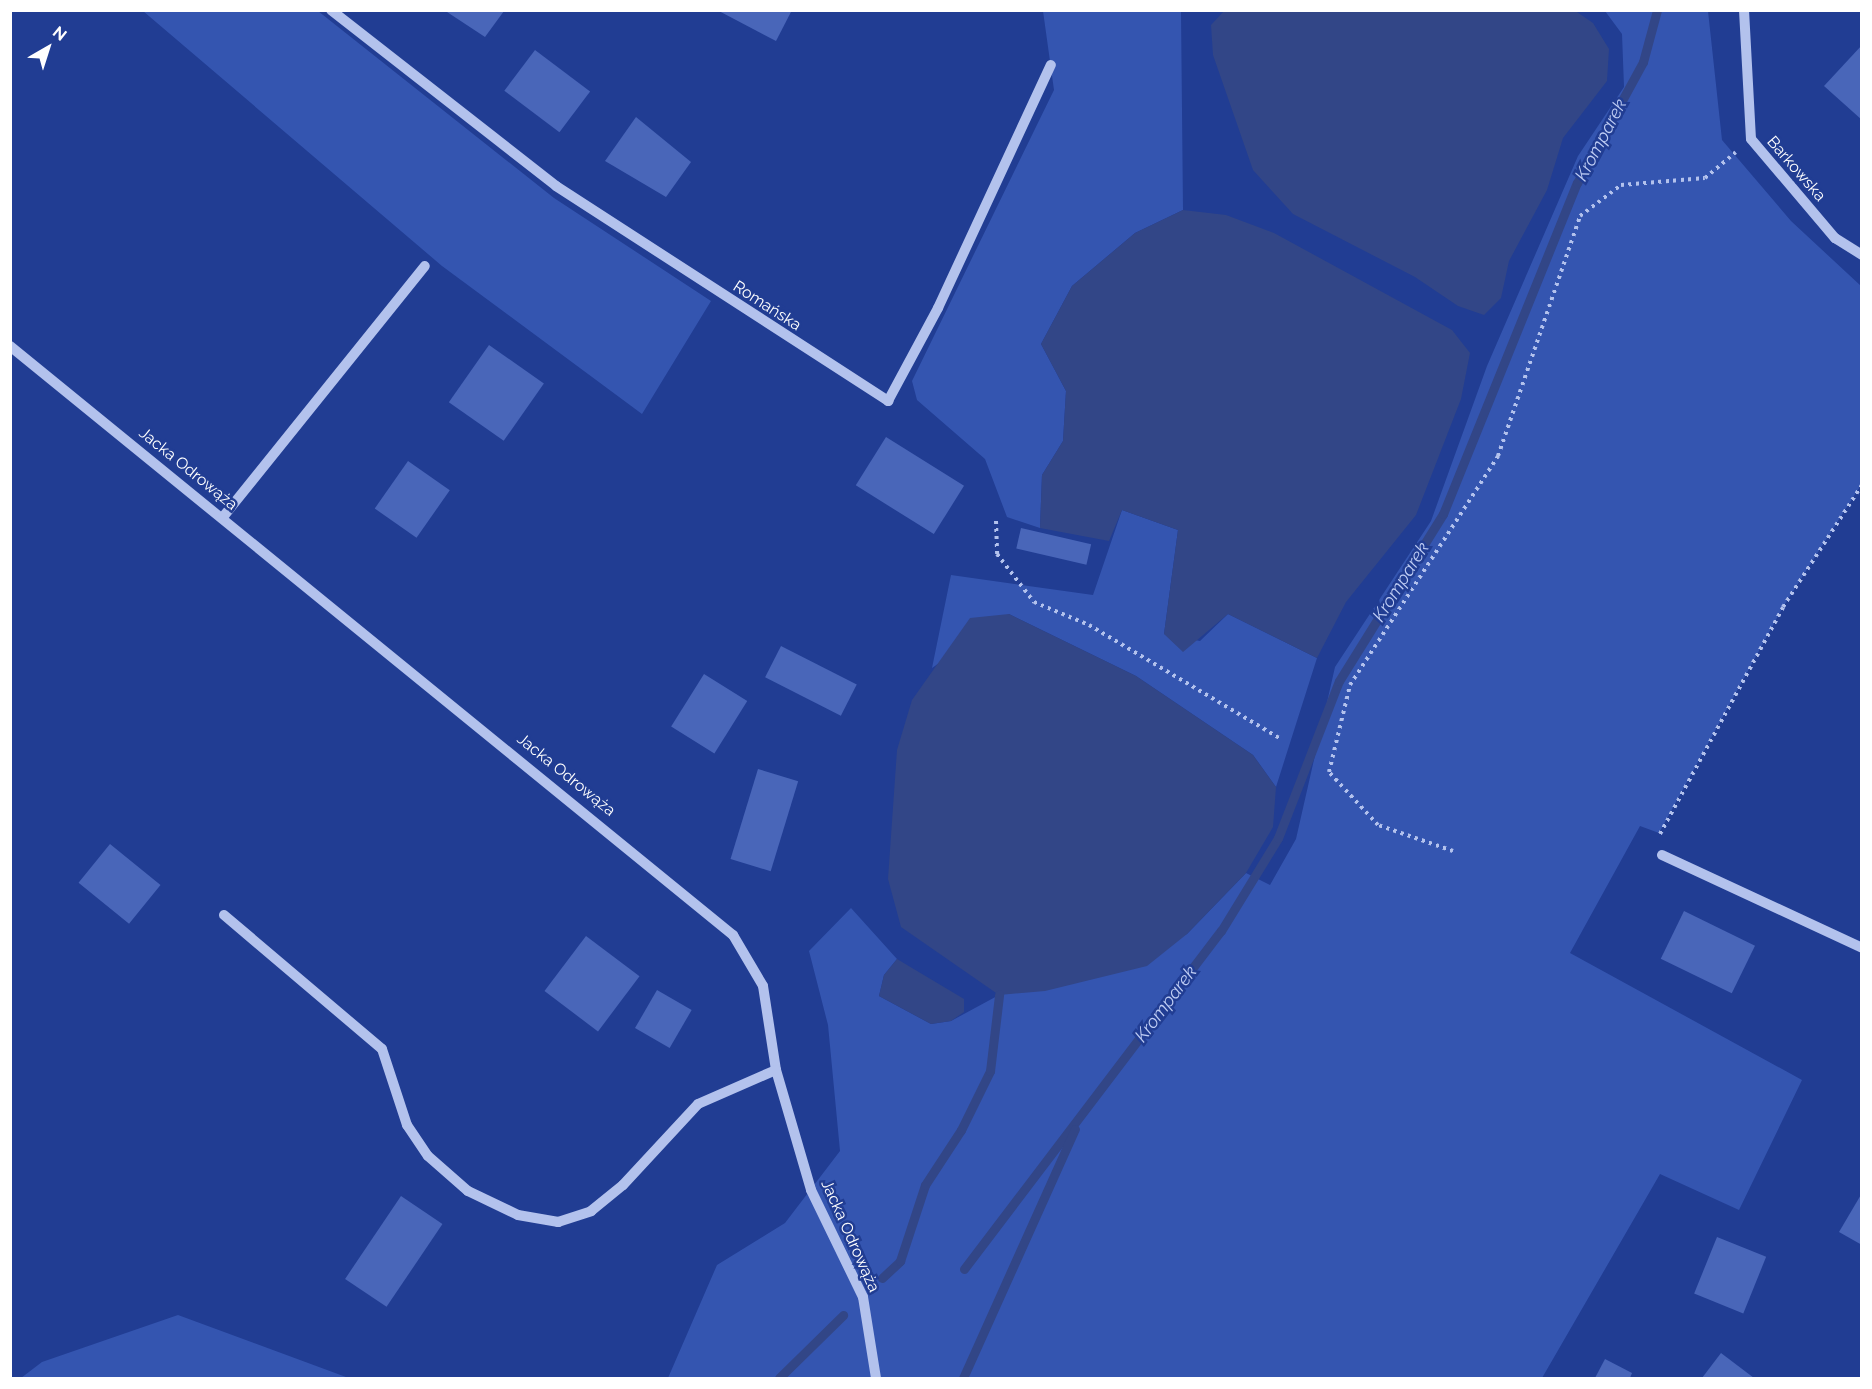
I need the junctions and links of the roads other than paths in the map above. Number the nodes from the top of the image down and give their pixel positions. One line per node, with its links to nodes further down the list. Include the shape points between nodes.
1 (332, 10): 3 (street, Romańska, via 556,186 888,401 938,308)
2 (1744, 10): 4 (street, Barkowska, via 1751,140 1835,238)
3 (1051, 65)
4 (1862, 255)
5 (425, 266): 7 (street)
6 (10, 346): 7 (street, Jacka Odrowąża)
7 (223, 517): 11 (street, Jacka Odrowąża, via 734,934 763,986)
8 (1662, 855): 10 (street)
9 (224, 915): 11 (street, via 382,1049 407,1125 428,1156 468,1191 518,1215 558,1222 591,1211 623,1185 698,1104)
10 (1862, 948)
11 (776, 1070): 12 (street, Jacka Odrowąża, via 812,1190 863,1297)
12 (876, 1378)

